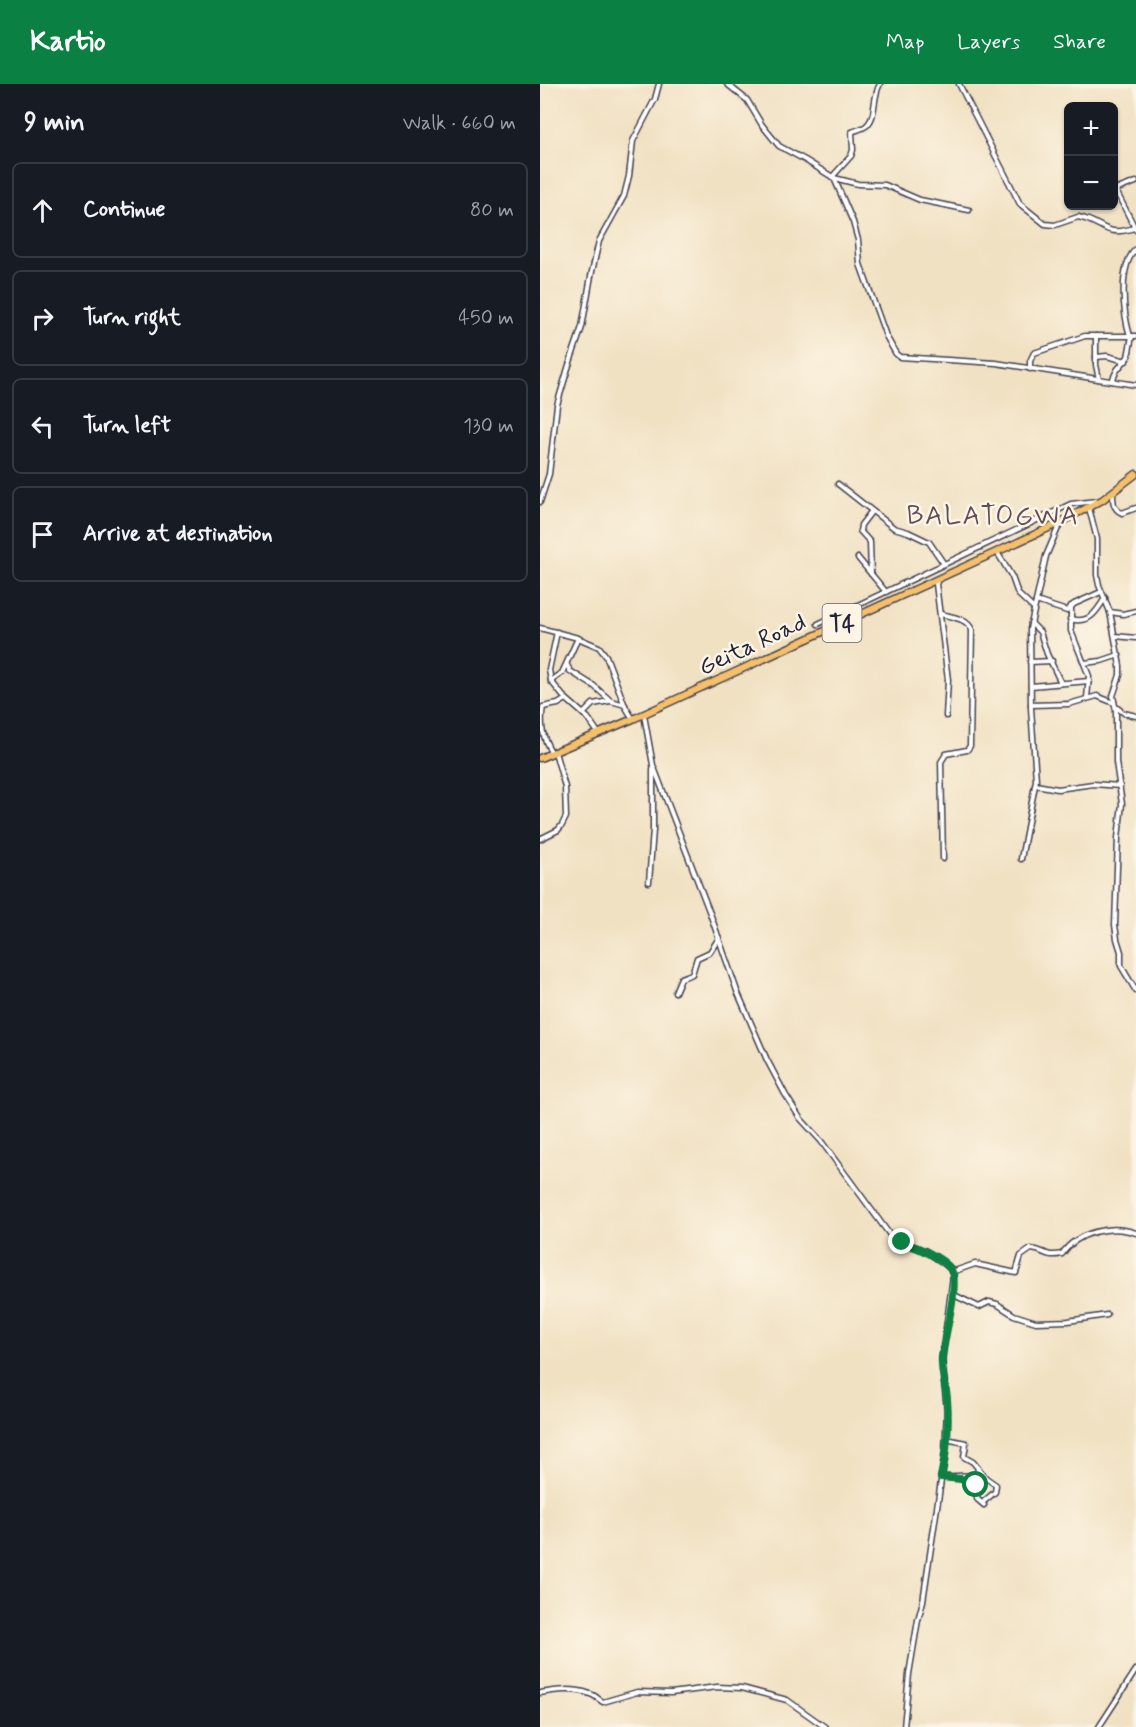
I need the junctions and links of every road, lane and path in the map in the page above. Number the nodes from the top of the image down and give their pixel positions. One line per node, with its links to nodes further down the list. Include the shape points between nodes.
1 (659, 84): 26 (street, via 633,141 624,196 599,241 582,327 557,405 549,474)
2 (727, 84): 5 (street, via 747,100 779,146)
3 (880, 84): 5 (street, via 874,94 872,117 867,125 852,132 851,156)
4 (959, 84): 10 (street, via 1020,204 1040,221 1050,225 1078,217 1110,231)
5 (833, 178): 9 (street, via 885,185 920,200); 18 (street, via 853,222 864,274 896,354)
6 (1136, 182): 7 (street)
7 (1118, 188)
8 (1118, 197): 10 (street)
9 (969, 210)
10 (1135, 229)
11 (1136, 249): 13 (street, via 1127,260 1123,300)
12 (1096, 336): 13 (street); 16 (street); 18 (street, via 1034,353)
13 (1133, 336): 15 (street)
14 (1136, 349): 15 (street)
15 (1129, 352): 17 (street)
16 (1096, 357): 17 (street); 19 (street)
17 (1125, 361): 20 (street)
18 (1030, 369): 19 (street)
19 (1100, 380): 20 (street)
20 (1112, 381): 21 (street)
21 (1136, 385)
22 (1136, 474): 24 (highway, Geita Road / T4)
23 (838, 484): 29 (street)
24 (1113, 493): 25 (highway, Geita Road / T4); 28 (street, via 1118,512)
25 (1102, 500): 27 (highway, Geita Road / T4); 33 (street, via 1071,504)
26 (540, 502)
27 (1089, 508): 30 (highway, Geita Road / T4); 37 (street, via 1097,539)
28 (1136, 508)
29 (872, 512): 33 (street, via 894,528 928,542); 34 (street, via 860,531 870,542)
30 (1068, 518): 31 (highway, Geita Road / T4); 39 (street, via 1052,540)
31 (997, 551): 35 (highway, Geita Road / T4); 41 (street, via 1018,594)
32 (858, 558): 34 (street)
33 (944, 564): 36 (street)
34 (871, 574): 36 (street)
35 (938, 578): 44 (street); 69 (highway, Geita Road / T4)
36 (886, 592): 47 (street)
37 (1101, 592): 38 (street); 40 (street)
38 (1105, 598): 43 (street); 45 (street, via 1091,618)
39 (1036, 601): 40 (street, via 1067,611); 41 (street)
40 (1071, 606): 45 (street)
41 (1034, 609): 46 (street)
42 (1136, 611): 43 (street)
43 (1110, 612): 50 (street)
44 (941, 614): 70 (street, via 948,680); 80 (street, via 964,621 972,630 970,746 946,754 941,762)
45 (1070, 619): 56 (street)
46 (1031, 622): 54 (street, via 1040,632); 55 (street)
47 (818, 624)
48 (540, 628): 49 (street)
49 (557, 632): 51 (street); 58 (street, via 549,670)
50 (1115, 636): 52 (street); 53 (street)
51 (578, 638): 57 (street); 65 (street, via 603,651)
52 (1136, 638)
53 (1119, 655): 56 (street); 67 (street, via 1120,675 1113,691)
54 (1052, 661): 55 (street); 60 (street)
55 (1030, 662): 61 (street)
56 (1083, 663): 59 (street)
57 (567, 665): 58 (street); 64 (street)
58 (551, 681): 63 (street)
59 (1089, 681): 60 (street); 62 (street)
60 (1061, 683): 61 (street)
61 (1031, 686): 66 (street)
62 (1087, 698): 66 (street, via 1069,704); 67 (street, via 1098,696)
63 (566, 699): 68 (street); 74 (street, via 543,707 542,711 541,730)
64 (611, 701): 65 (street); 68 (street, via 593,704)
65 (625, 705): 72 (street)
66 (1031, 705): 77 (street)
67 (1115, 705): 71 (street); 78 (street)
68 (583, 714): 73 (street)
69 (644, 714): 72 (highway, Geita Road / T4); 76 (street)
70 (946, 716)
71 (1136, 716)
72 (633, 719): 73 (highway, Geita Road / T4)
73 (599, 734): 74 (highway, Geita Road / T4)
74 (554, 752): 75 (highway, Geita Road / T4); 79 (street, via 565,787 566,817 558,830)
75 (540, 758)
76 (653, 765): 82 (street); 83 (street)
77 (1036, 785): 78 (street, via 1058,789 1093,784); 81 (street)
78 (1120, 786): 84 (street, via 1116,932 1121,966)
79 (540, 839)
80 (943, 859)
81 (1021, 859)
82 (649, 882)
83 (719, 938): 85 (street, via 710,952 697,958 692,974 681,978); 87 (street, via 752,1026 800,1118 890,1235 926,1251)
84 (1136, 991)
85 (675, 992)
86 (1136, 1233): 87 (street, via 1119,1229 1098,1232 1070,1243 1064,1253 1054,1255 1031,1249 1021,1256 1016,1273 975,1264)
87 (952, 1272): 88 (street)
88 (952, 1294): 89 (street, via 979,1307 989,1302 998,1304 1014,1315 1036,1322); 90 (street, via 942,1359)
89 (1107, 1315)
90 (946, 1439): 91 (street, via 966,1443 964,1457); 92 (street)
91 (979, 1468): 93 (street, via 974,1475); 93 (street, via 996,1487 983,1504 977,1498 975,1484)
92 (941, 1477): 93 (street); 94 (street)
93 (950, 1477): 94 (street)
94 (940, 1483): 98 (street)
95 (1136, 1670): 99 (street)
96 (540, 1694): 97 (street, via 572,1691 603,1702 637,1692 742,1688 787,1700)
97 (825, 1727)
98 (904, 1727)
99 (1099, 1727)

